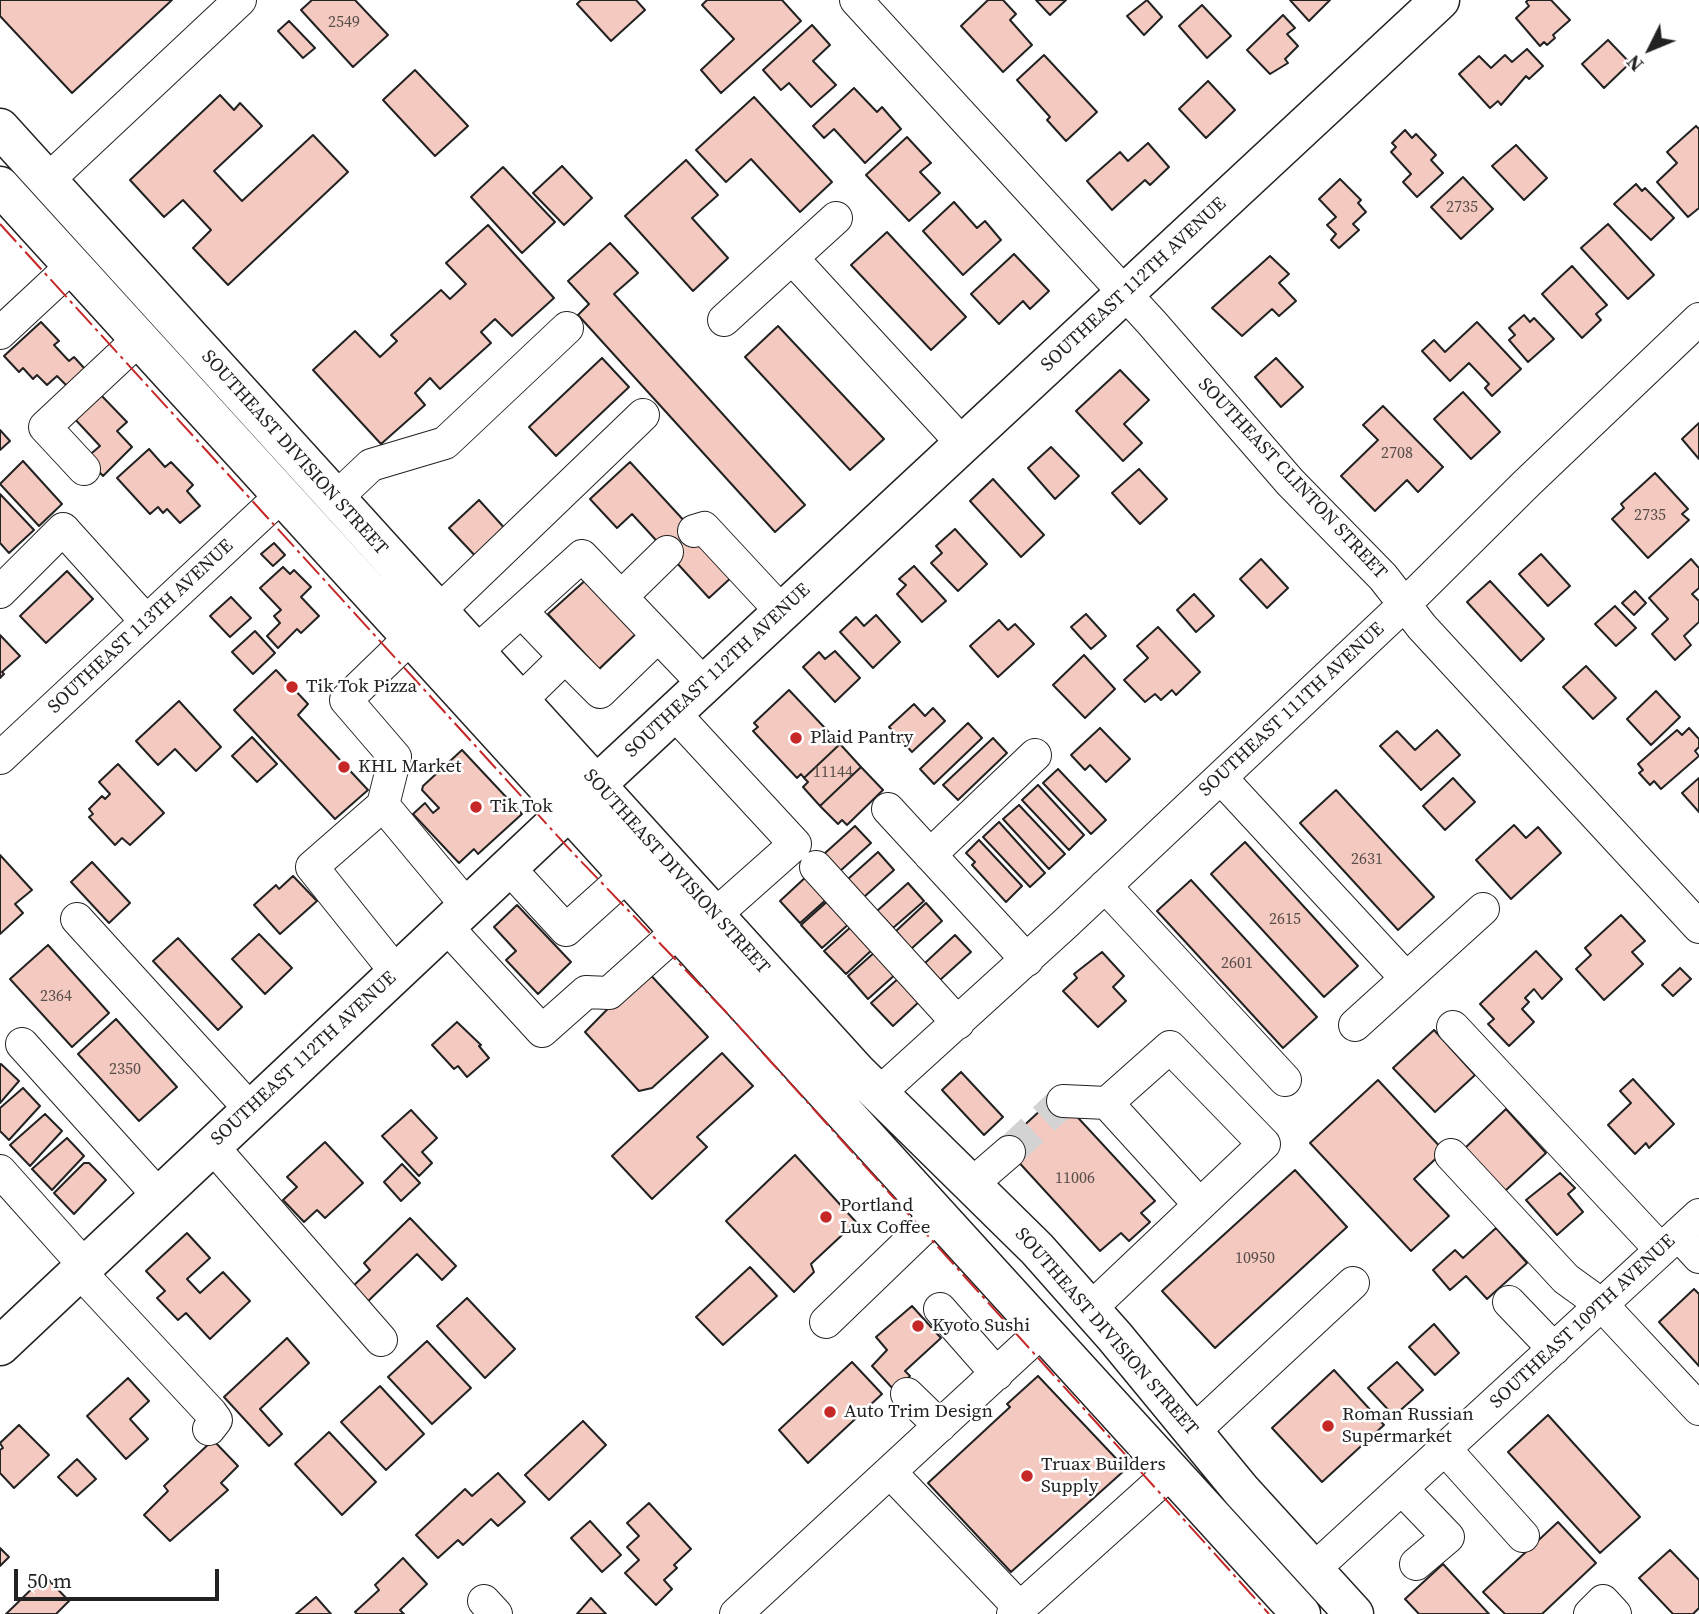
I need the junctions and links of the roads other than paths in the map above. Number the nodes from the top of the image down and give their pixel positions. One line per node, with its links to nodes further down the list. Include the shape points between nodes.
1 (240, 0): 5 (street)
2 (856, 0): 10 (street, SOUTHEAST CLINTON STREET)
3 (1440, 0): 10 (main road, SOUTHEAST 112TH AVENUE)
4 (0, 128): 5 (main road, SOUTHEAST DIVISION STREET)
5 (48, 180): 20 (main road, SOUTHEAST DIVISION STREET)
6 (0, 186): 9 (main road, SOUTHEAST DIVISION STREET)
7 (836, 218): 8 (street)
8 (792, 258): 12 (street); 17 (street)
9 (72, 265): 14 (street); 15 (main road, SOUTHEAST DIVISION STREET)
10 (1125, 293): 17 (main road, SOUTHEAST 112TH AVENUE); 25 (street, SOUTHEAST CLINTON STREET, via 1273,464 1329,518)
11 (1699, 319): 25 (street, SOUTHEAST 111TH AVENUE)
12 (724, 320)
13 (567, 328): 20 (street, via 444,443 371,465)
14 (0, 332)
15 (139, 339): 18 (street, via 45,427); 19 (main road, SOUTHEAST DIVISION STREET)
16 (643, 415): 26 (street)
17 (963, 444): 28 (main road, SOUTHEAST 112TH AVENUE)
18 (84, 469)
19 (281, 496): 29 (street, SOUTHEAST 113TH AVENUE); 31 (main road, SOUTHEAST DIVISION STREET)
20 (335, 499): 26 (main road, SOUTHEAST DIVISION STREET)
21 (694, 531): 28 (street, via 704,528)
22 (667, 552): 24 (street)
23 (0, 592): 29 (street, via 63,529)
24 (621, 597): 27 (street, via 582,556); 30 (street)
25 (1405, 604): 39 (street, SOUTHEAST 111TH AVENUE); 53 (street, SOUTHEAST CLINTON STREET)
26 (439, 611): 32 (main road, SOUTHEAST DIVISION STREET)
27 (522, 612): 32 (street); 33 (street)
28 (782, 612): 34 (main road, SOUTHEAST 112TH AVENUE)
29 (146, 621): 38 (street, SOUTHEAST 113TH AVENUE)
30 (658, 636): 33 (street, via 600,692); 34 (street)
31 (410, 638): 41 (street, via 346,700 395,757); 43 (main road, SOUTHEAST DIVISION STREET)
32 (476, 652): 35 (main road, SOUTHEAST DIVISION STREET)
33 (565, 657): 35 (street)
34 (704, 684): 36 (main road, SOUTHEAST 112TH AVENUE)
35 (520, 701): 40 (main road, SOUTHEAST DIVISION STREET)
36 (674, 712): 40 (main road, SOUTHEAST 112TH AVENUE); 50 (street, via 795,844)
37 (1035, 755): 44 (street)
38 (1, 757)
39 (1221, 778): 48 (street, SOUTHEAST 111TH AVENUE); 57 (street)
40 (596, 785): 43 (main road, SOUTHEAST 112TH AVENUE); 50 (main road, SOUTHEAST DIVISION STREET)
41 (383, 805): 51 (street); 56 (street, via 312,867)
42 (888, 809): 44 (street)
43 (568, 813): 46 (main road, SOUTHEAST 112TH AVENUE); 47 (main road, SOUTHEAST DIVISION STREET)
44 (930, 855): 55 (street)
45 (816, 867): 58 (street)
46 (509, 868): 47 (street, via 566,930); 51 (main road, SOUTHEAST 112TH AVENUE)
47 (626, 876): 54 (main road, SOUTHEAST DIVISION STREET)
48 (1105, 886): 55 (street, SOUTHEAST 111TH AVENUE); 62 (street)
49 (1483, 909): 57 (street)
50 (715, 915): 63 (main road, SOUTHEAST DIVISION STREET)
51 (457, 916): 54 (street, via 542,1031 586,992 609,993); 56 (main road, SOUTHEAST 112TH AVENUE)
52 (77, 919): 66 (street)
53 (1699, 927)
54 (677, 932): 74 (main road, SOUTHEAST DIVISION STREET)
55 (1027, 960): 58 (street, SOUTHEAST 111TH AVENUE)
56 (396, 972): 66 (main road, SOUTHEAST 112TH AVENUE)
57 (1406, 978): 59 (street)
58 (958, 1023): 63 (street, SOUTHEAST 111TH AVENUE)
59 (1355, 1025)
60 (1452, 1027): 75 (street)
61 (22, 1044): 72 (street)
62 (1285, 1080)
63 (878, 1094): 71 (main road, SOUTHEAST DIVISION STREET)
64 (1063, 1101): 65 (street)
65 (1107, 1103): 73 (street); 73 (street, via 1170,1046 1264,1144)
66 (251, 1110): 67 (main road, SOUTHEAST 112TH AVENUE)
67 (212, 1146): 72 (main road, SOUTHEAST 112TH AVENUE); 84 (street)
68 (1009, 1152): 71 (street)
69 (1451, 1155): 79 (street, via 1566,1279)
70 (0, 1171): 76 (street)
71 (972, 1184): 81 (main road, SOUTHEAST DIVISION STREET)
72 (159, 1196): 76 (main road, SOUTHEAST 112TH AVENUE)
73 (1199, 1204): 81 (street)
74 (936, 1216): 82 (street); 83 (main road, SOUTHEAST DIVISION STREET)
75 (1684, 1239): 79 (street, SOUTHEAST 109TH AVENUE)
76 (82, 1269): 85 (main road, SOUTHEAST 112TH AVENUE); 91 (street, via 211,1413 216,1420)
77 (1353, 1283): 92 (street)
78 (1509, 1302): 86 (street)
79 (1602, 1305): 86 (street, SOUTHEAST 109TH AVENUE); 89 (street)
80 (940, 1309): 87 (street)
81 (1090, 1309): 92 (main road, SOUTHEAST DIVISION STREET)
82 (826, 1322)
83 (1041, 1332): 87 (street); 92 (main road, via 1069,1326 1168,1426); 95 (main road, SOUTHEAST DIVISION STREET)
84 (381, 1340)
85 (0, 1346)
86 (1553, 1349): 93 (street, SOUTHEAST 109TH AVENUE)
87 (997, 1374): 90 (street)
88 (907, 1394): 90 (street)
89 (1699, 1409)
90 (940, 1426): 94 (street)
91 (209, 1430)
92 (1193, 1432): 100 (main road, SOUTHEAST DIVISION STREET)
93 (1445, 1449): 96 (street, SOUTHEAST 109TH AVENUE); 97 (street)
94 (891, 1472): 101 (street); 102 (street)
95 (1170, 1473): 98 (main road, SOUTHEAST DIVISION STREET); 101 (street)
96 (1402, 1489): 99 (street, via 1448,1536); 100 (street, SOUTHEAST 109TH AVENUE)
97 (1523, 1536)
98 (1252, 1561): 100 (main road); 103 (main road, SOUTHEAST DIVISION STREET)
99 (1416, 1564)
100 (1313, 1570): 104 (main road, SOUTHEAST DIVISION STREET)
101 (1016, 1611)
102 (736, 1614)
103 (1301, 1614)
104 (1354, 1614)
105 (1590, 1614): 106 (street, via 1603,1601)
106 (1615, 1614)

